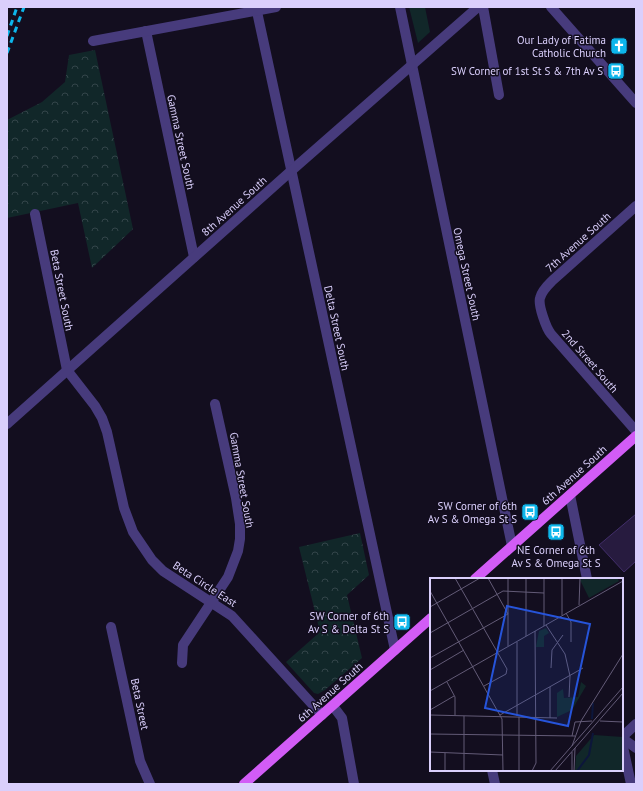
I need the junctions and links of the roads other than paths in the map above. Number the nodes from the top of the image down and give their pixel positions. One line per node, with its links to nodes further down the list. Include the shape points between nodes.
1 (276, 7): 6 (street)
2 (400, 7): 9 (street, Omega Street South)
3 (478, 7): 9 (street, 8th Avenue South)
4 (483, 7): 10 (street)
5 (551, 7): 11 (street)
6 (256, 9): 7 (street); 12 (street, Delta Street South)
7 (146, 31): 8 (street); 15 (street, Gamma Street South)
8 (93, 41)
9 (411, 65): 12 (street, 8th Avenue South); 23 (street, Omega Street South)
10 (499, 95)
11 (636, 103)
12 (290, 171): 15 (street, 8th Avenue South); 29 (street, Delta Street South)
13 (636, 206): 16 (street, 7th Avenue South, via 553,280)
14 (35, 214): 17 (street, Beta Street South)
15 (194, 257): 17 (street, 8th Avenue South)
16 (539, 299): 20 (street, 2nd Street South, via 546,328 550,334)
17 (67, 370): 19 (street, 8th Avenue South); 26 (street, Beta Circle East, via 102,418 124,508 142,547 164,571)
18 (216, 404): 26 (street, Gamma Street South, via 236,498 240,539 228,577)
19 (7, 424)
20 (636, 431)
21 (636, 436): 22 (main road, 6th Avenue South)
22 (570, 495): 23 (main road, 6th Avenue South); 25 (street)
23 (512, 546): 24 (main road, 6th Avenue South)
24 (476, 578)
25 (587, 578)
26 (212, 602): 30 (street, Gamma Street South, via 184,644); 32 (street, Beta Circle East, via 242,626)
27 (430, 619): 29 (main road, 6th Avenue South)
28 (111, 627): 39 (street, Beta Street, via 140,761)
29 (394, 650): 31 (main road, 6th Avenue South)
30 (182, 663)
31 (333, 706): 32 (main road, 6th Avenue South); 41 (street, via 342,718)
32 (322, 715): 40 (main road, 6th Avenue South)
33 (636, 724): 34 (street)
34 (623, 737)
35 (623, 739): 37 (street)
36 (623, 747): 43 (street)
37 (636, 748)
38 (492, 771): 42 (street)
39 (150, 784)
40 (244, 784)
41 (354, 784)
42 (495, 784)
43 (631, 784)

